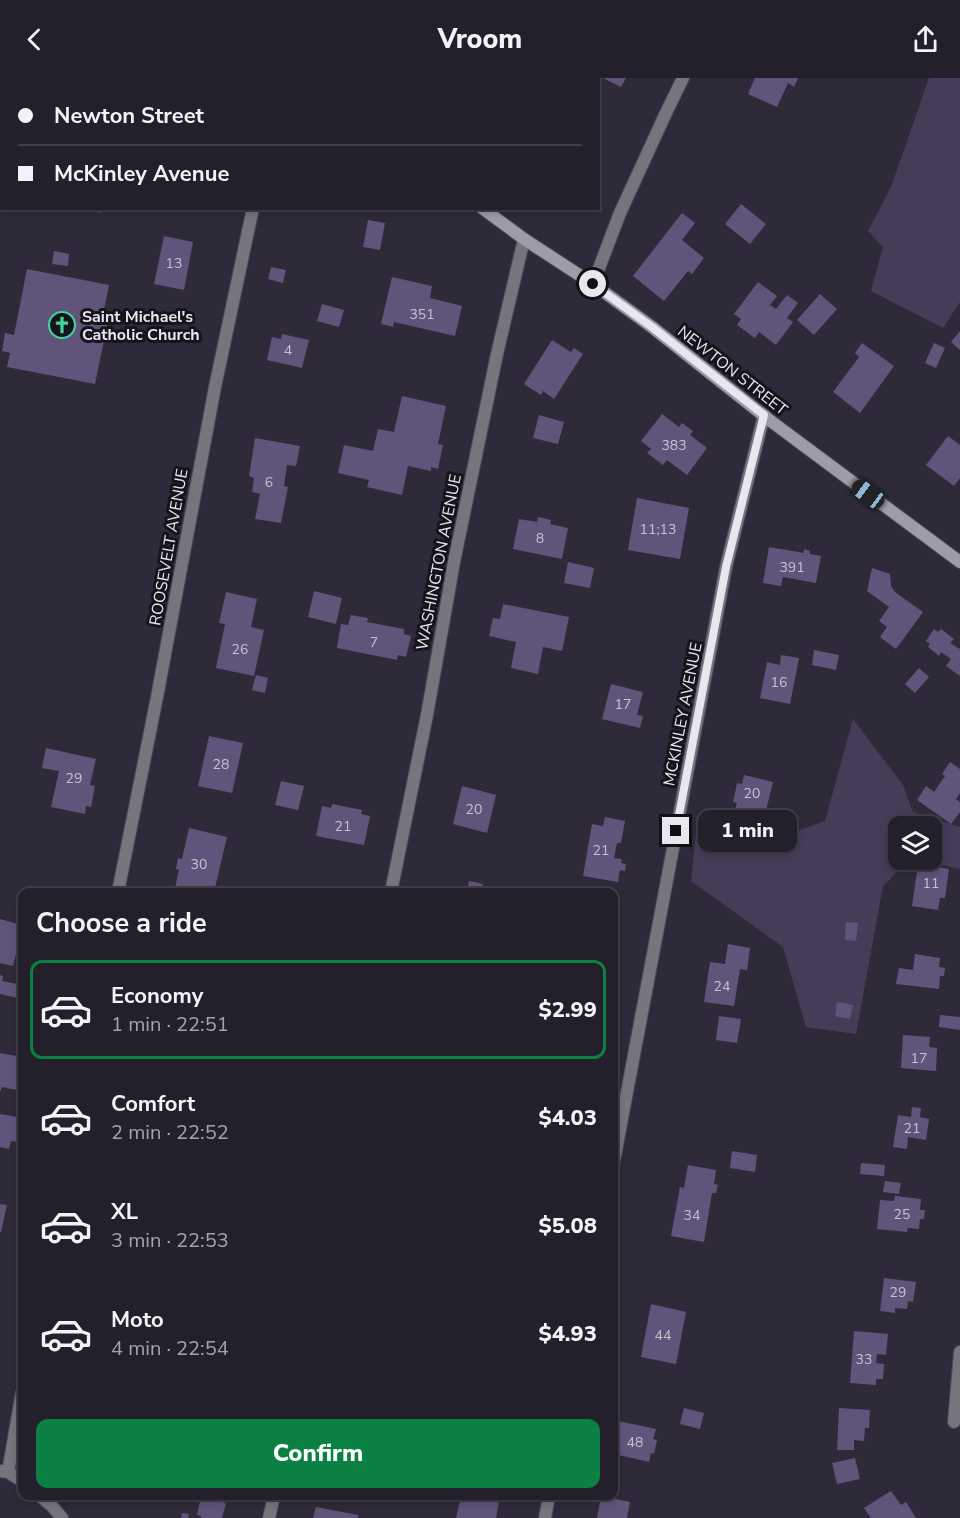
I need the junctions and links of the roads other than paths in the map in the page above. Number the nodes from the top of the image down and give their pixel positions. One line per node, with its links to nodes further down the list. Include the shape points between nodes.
1 (683, 78): 5 (street, via 620,213)
2 (253, 210): 8 (street, ROOSEVELT AVENUE)
3 (485, 210): 4 (main road, NEWTON STREET)
4 (524, 239): 5 (main road, NEWTON STREET); 9 (street, WASHINGTON AVENUE, via 460,529)
5 (593, 284): 6 (main road, NEWTON STREET)
6 (764, 415): 7 (main road, NEWTON STREET); 10 (street, MCKINLEY AVENUE, via 726,567)
7 (960, 562)
8 (119, 888)
9 (393, 888)
10 (618, 1140)
11 (960, 1352): 13 (street)
12 (18, 1410): 14 (street)
13 (954, 1422)
14 (4, 1471): 15 (street)
15 (18, 1479)
16 (45, 1500): 19 (street)
17 (273, 1500): 20 (street)
18 (548, 1500): 21 (street)
19 (62, 1518)
20 (269, 1518)
21 (545, 1518)

